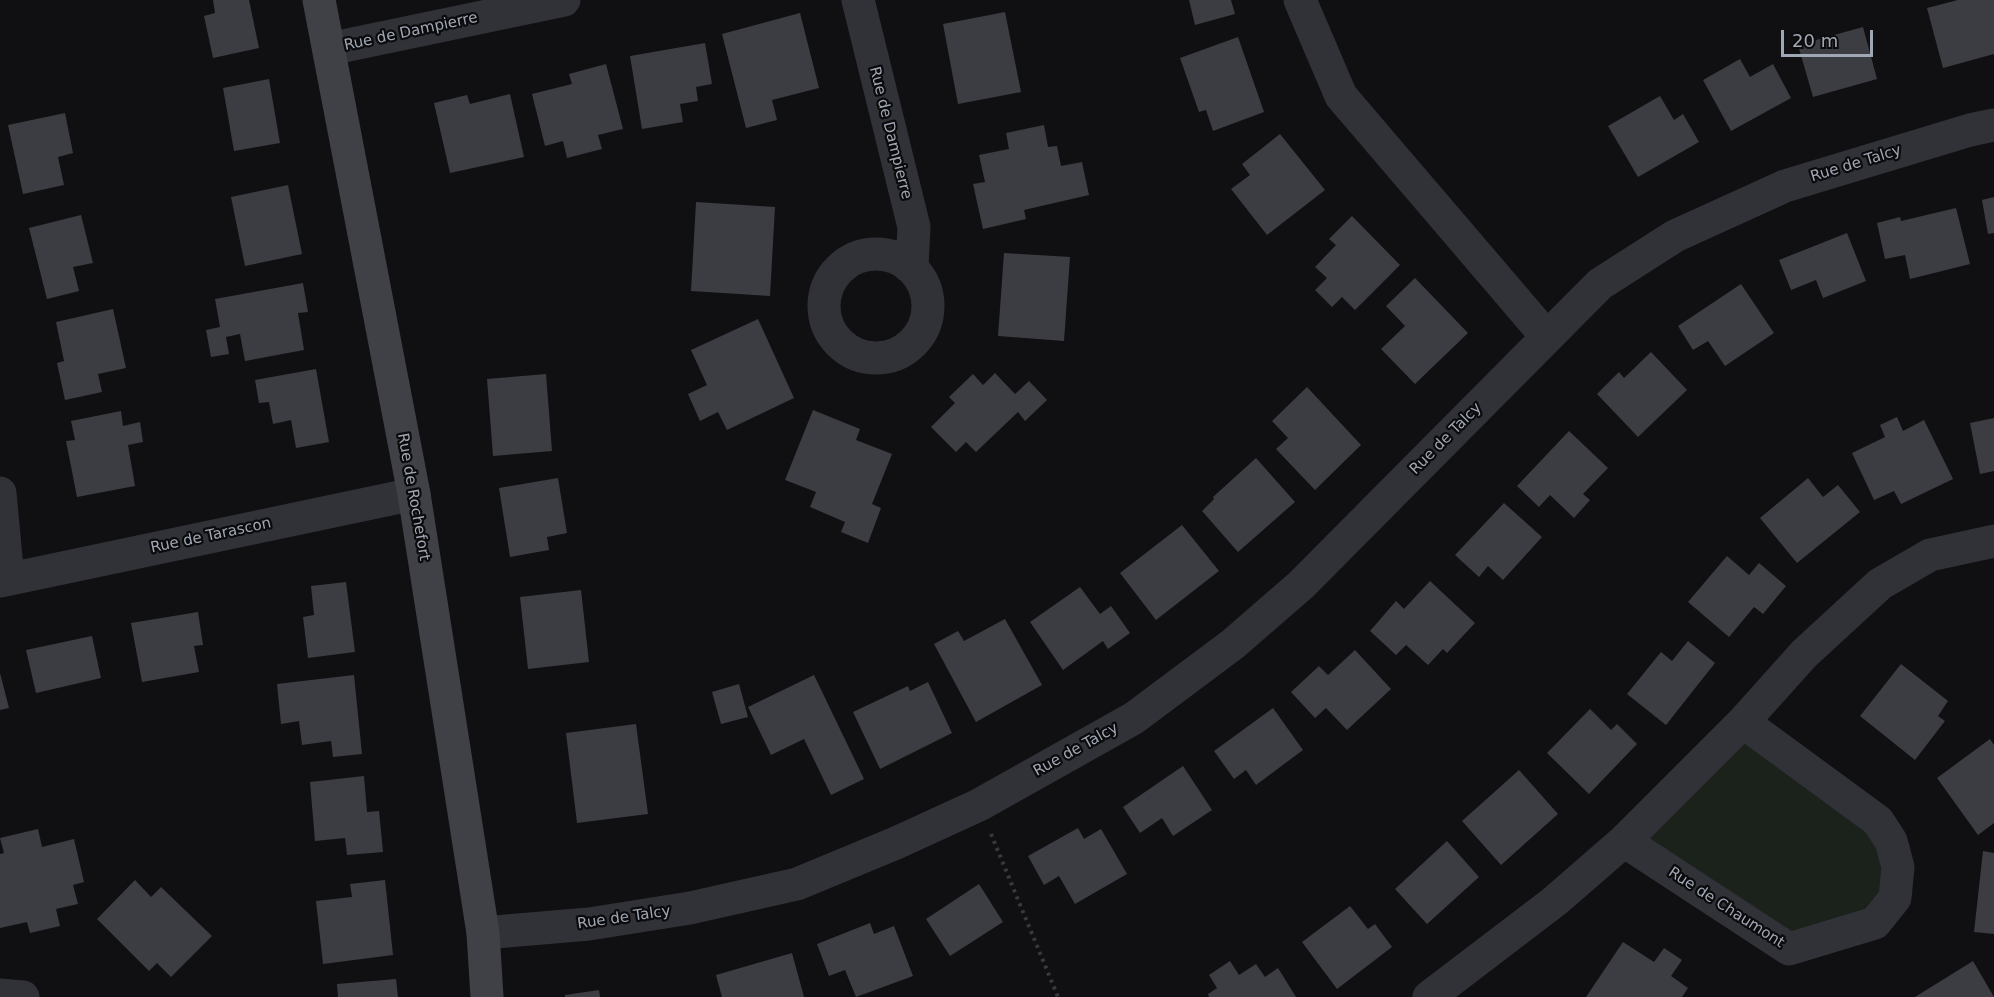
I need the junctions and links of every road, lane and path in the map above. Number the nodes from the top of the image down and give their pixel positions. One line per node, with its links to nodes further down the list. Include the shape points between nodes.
1 (319, 0): 5 (street, Rue de Rochefort)
2 (564, 0): 5 (street, Rue de Dampierre)
3 (858, 0): 7 (street, Rue de Dampierre, via 914,227)
4 (1300, 0): 8 (street, via 1341,96)
5 (329, 49): 10 (street, Rue de Rochefort)
6 (1994, 125): 8 (street, Rue de Talcy, via 1785,186 1675,236 1600,284)
7 (912, 267)
8 (1547, 337): 14 (street, Rue de Talcy, via 1301,585 1233,644 1134,718)
9 (0, 493): 12 (street, Rue de Tarascon)
10 (414, 494): 12 (street, Rue de Tarascon); 16 (street, Rue de Rochefort)
11 (1994, 541): 13 (street, via 1930,555 1880,584 1804,654)
12 (4, 580)
13 (1743, 722): 15 (street); 15 (street, Rue de Chaumont, via 1878,821 1891,841 1898,867 1895,898 1875,923 1789,949)
14 (979, 805): 16 (street, Rue de Talcy, via 797,884 690,908 589,924); 20 (path)
15 (1624, 841): 21 (street, via 1555,901)
16 (483, 933): 19 (street, Rue de Rochefort)
17 (0, 995): 18 (street)
18 (23, 997)
19 (487, 997)
20 (1058, 997)
21 (1429, 997)

